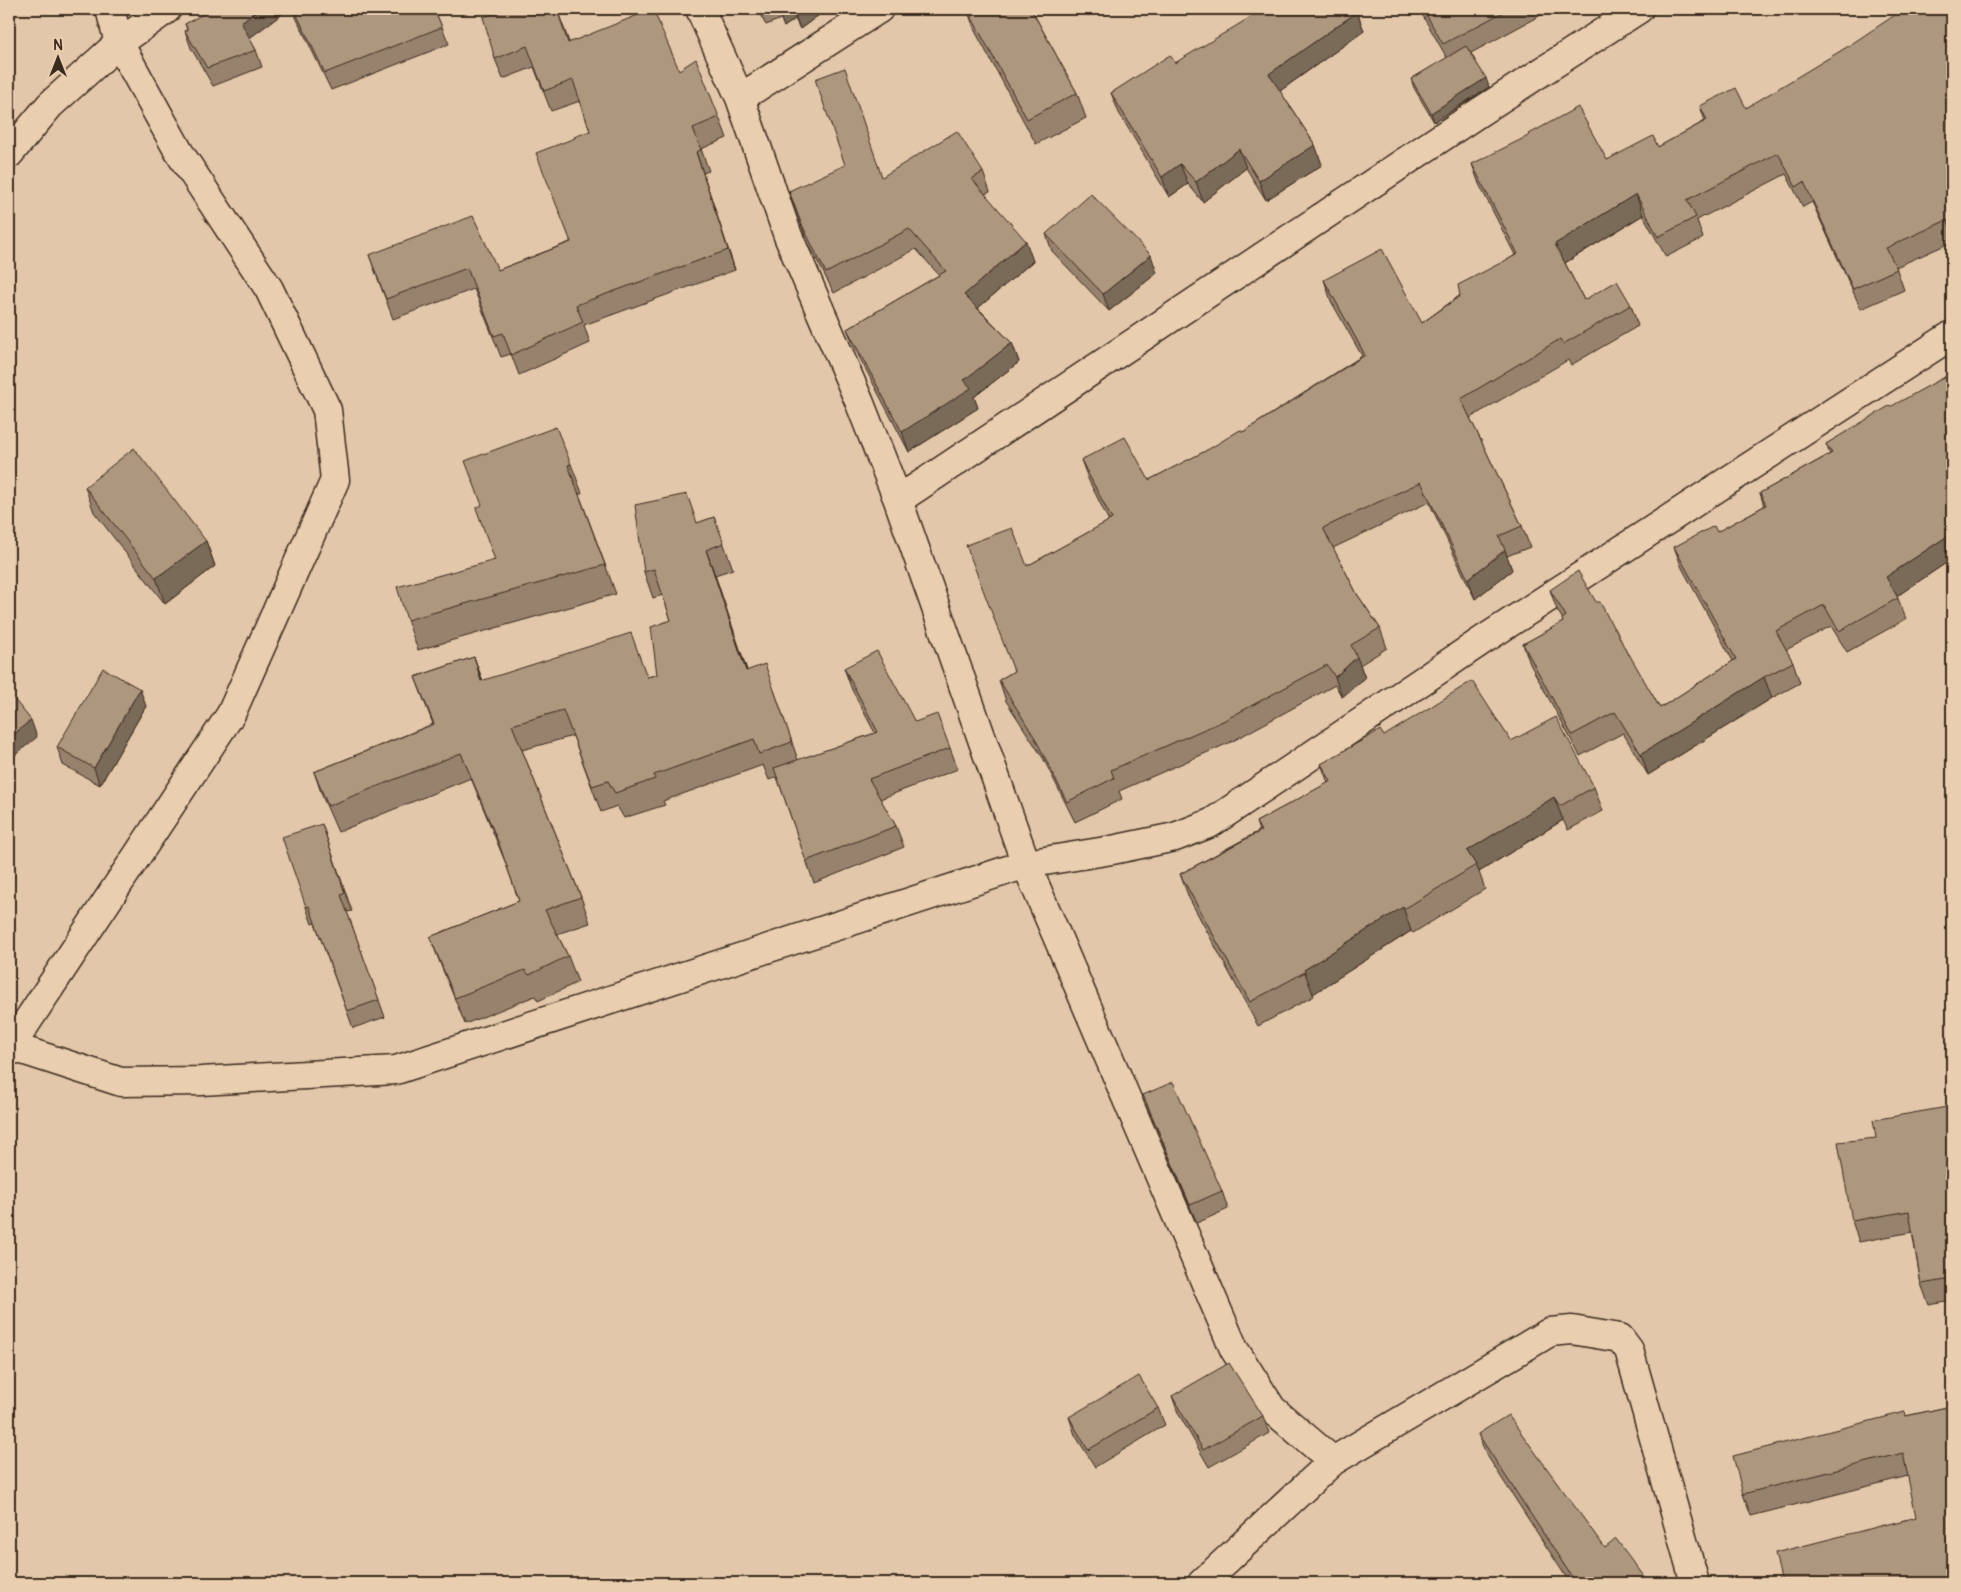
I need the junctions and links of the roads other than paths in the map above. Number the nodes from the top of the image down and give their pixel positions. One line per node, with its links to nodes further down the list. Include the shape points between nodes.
1 (110, 9): 6 (street)
2 (167, 9): 6 (street)
3 (700, 9): 7 (street)
4 (879, 9): 7 (street)
5 (1639, 9): 10 (street)
6 (119, 43): 8 (street, via 50,105); 12 (street, via 179,152 269,289 327,410 335,480 231,714)
7 (740, 98): 10 (street, via 788,236)
8 (9, 154)
9 (1952, 335): 11 (street, via 1492,635 1211,824 1175,837)
10 (898, 500): 11 (street)
11 (1026, 864): 12 (street, via 396,1070 121,1082); 13 (street, via 1234,1349 1272,1409)
12 (9, 1047)
13 (1334, 1461): 14 (street); 15 (street, via 1550,1332 1572,1330 1620,1338 1629,1350)
14 (1202, 1583)
15 (1695, 1583)

